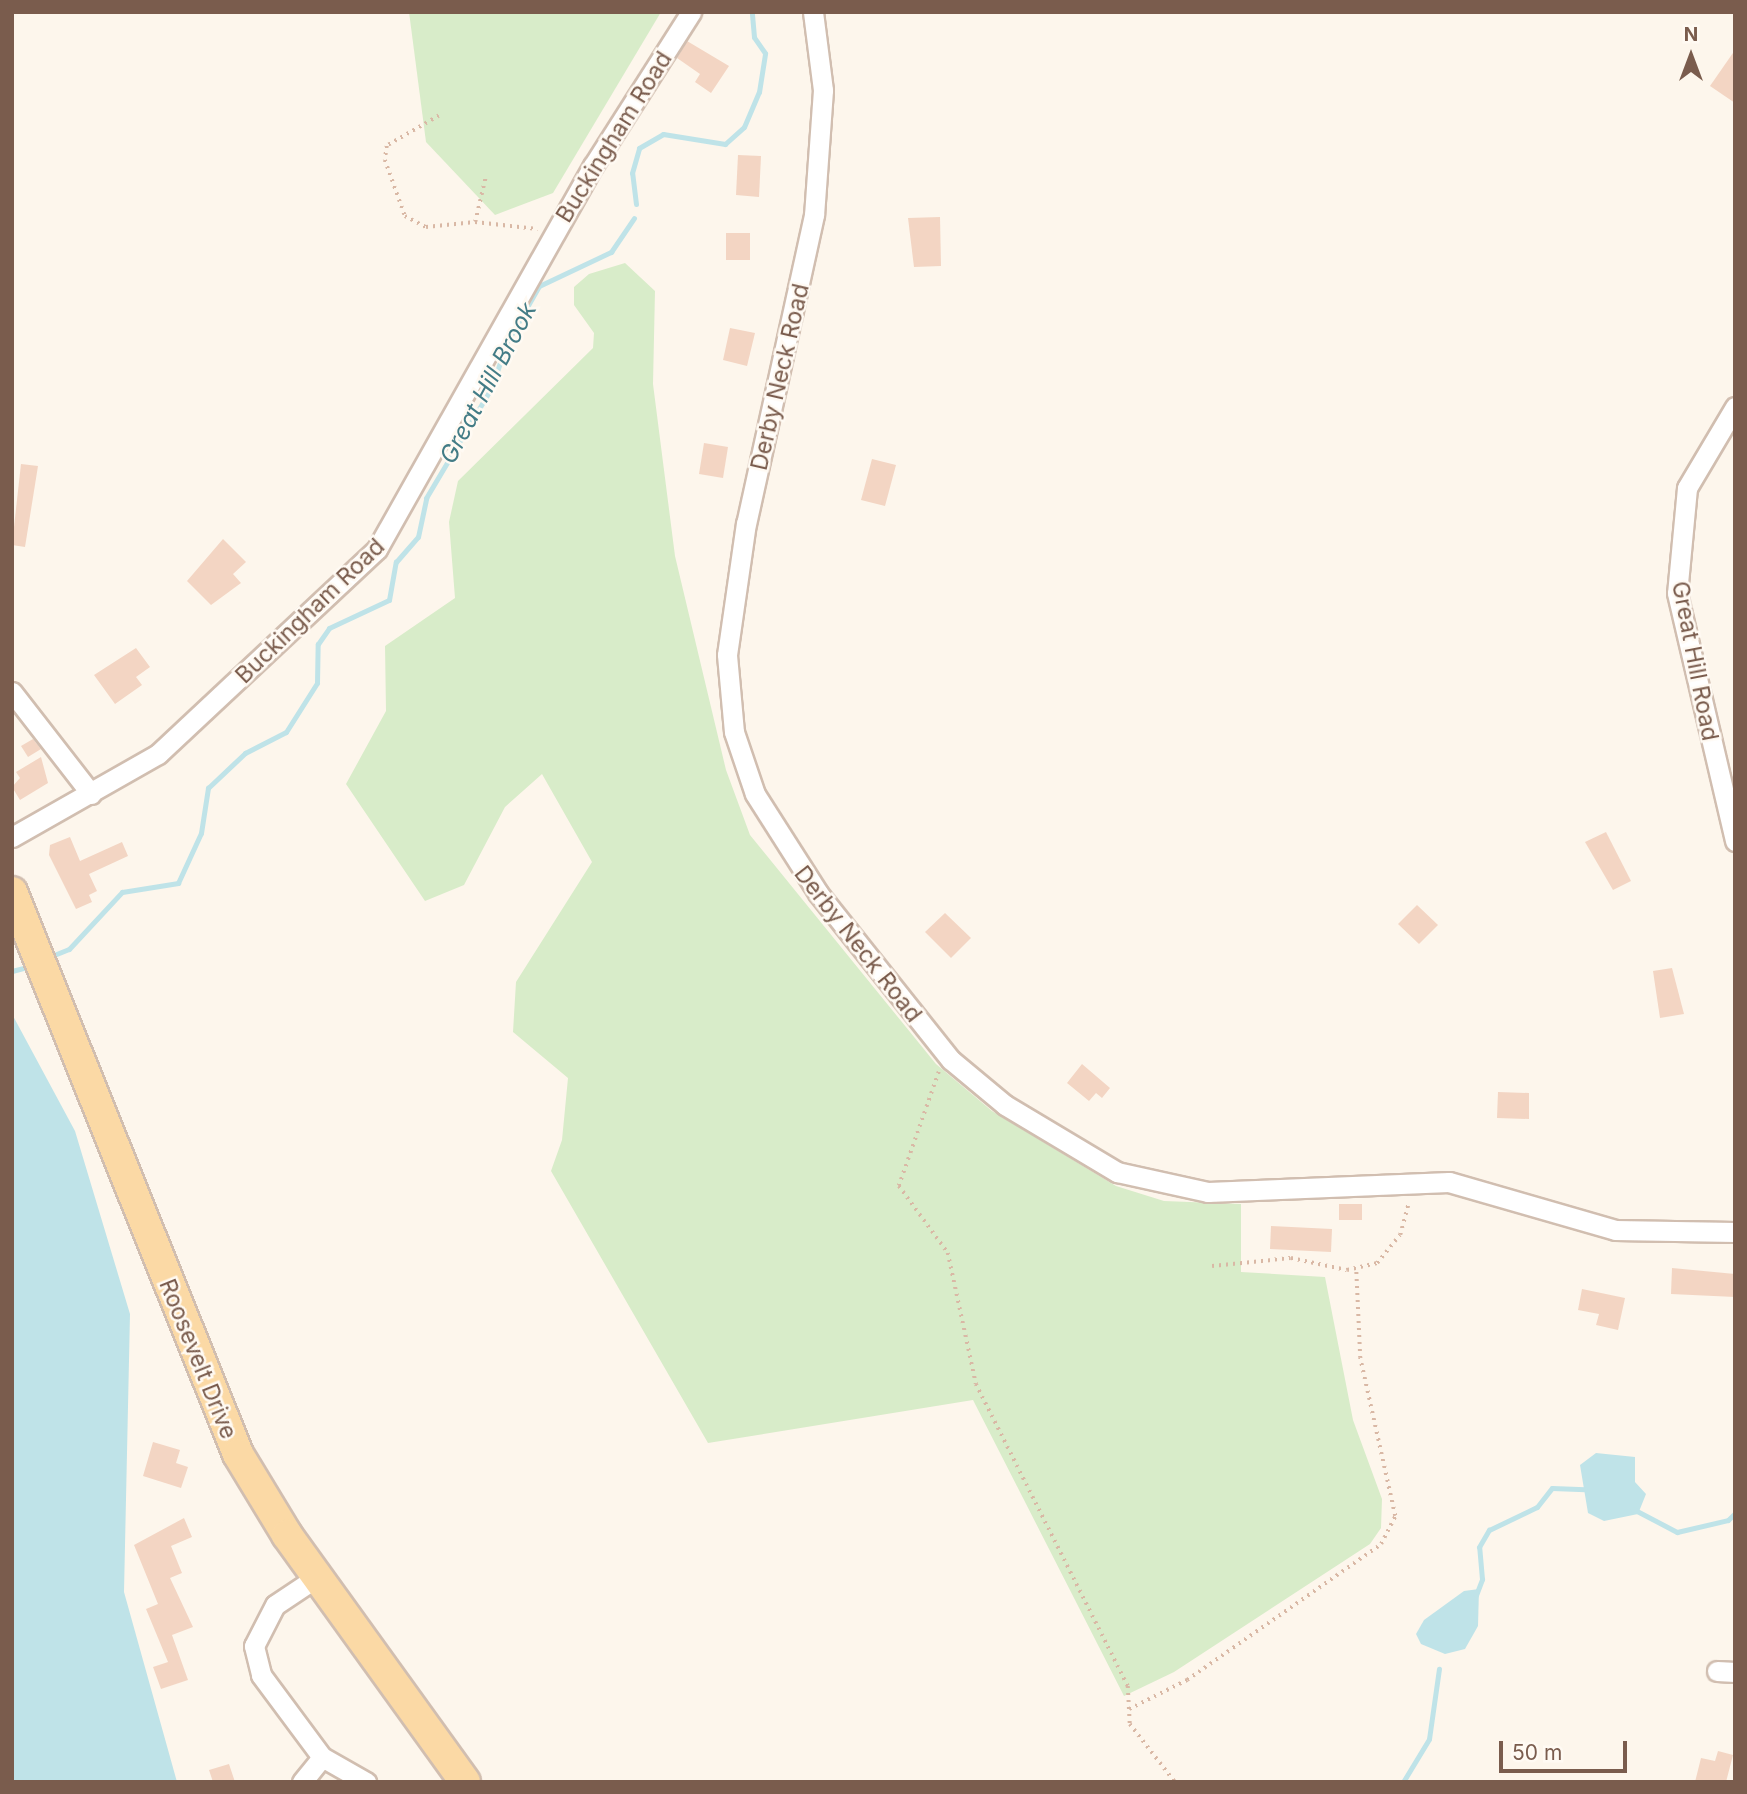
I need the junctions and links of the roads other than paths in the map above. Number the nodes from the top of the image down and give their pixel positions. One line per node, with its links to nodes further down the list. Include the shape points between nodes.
1 (691, 12): 5 (street, Buckingham Road, via 553,235 377,549 190,730)
2 (813, 12): 9 (street, Derby Neck Road, via 822,68 819,180 736,582 727,655 731,712 755,794 776,836 950,1060 1083,1155 1148,1183 1208,1192 1412,1181 1475,1186 1615,1230)
3 (1735, 407): 7 (street, Great Hill Road, via 1687,488 1677,593)
4 (12, 692): 5 (street)
5 (92, 794): 6 (street, Buckingham Road)
6 (12, 837)
7 (1735, 841)
8 (12, 892): 10 (main road, Roosevelt Drive, via 208,1387 238,1454)
9 (1735, 1232)
10 (317, 1577): 11 (street, via 275,1605 254,1646 261,1675); 14 (main road, Roosevelt Drive)
11 (322, 1757): 12 (street); 13 (street)
12 (302, 1782)
13 (366, 1782)
14 (465, 1782)

